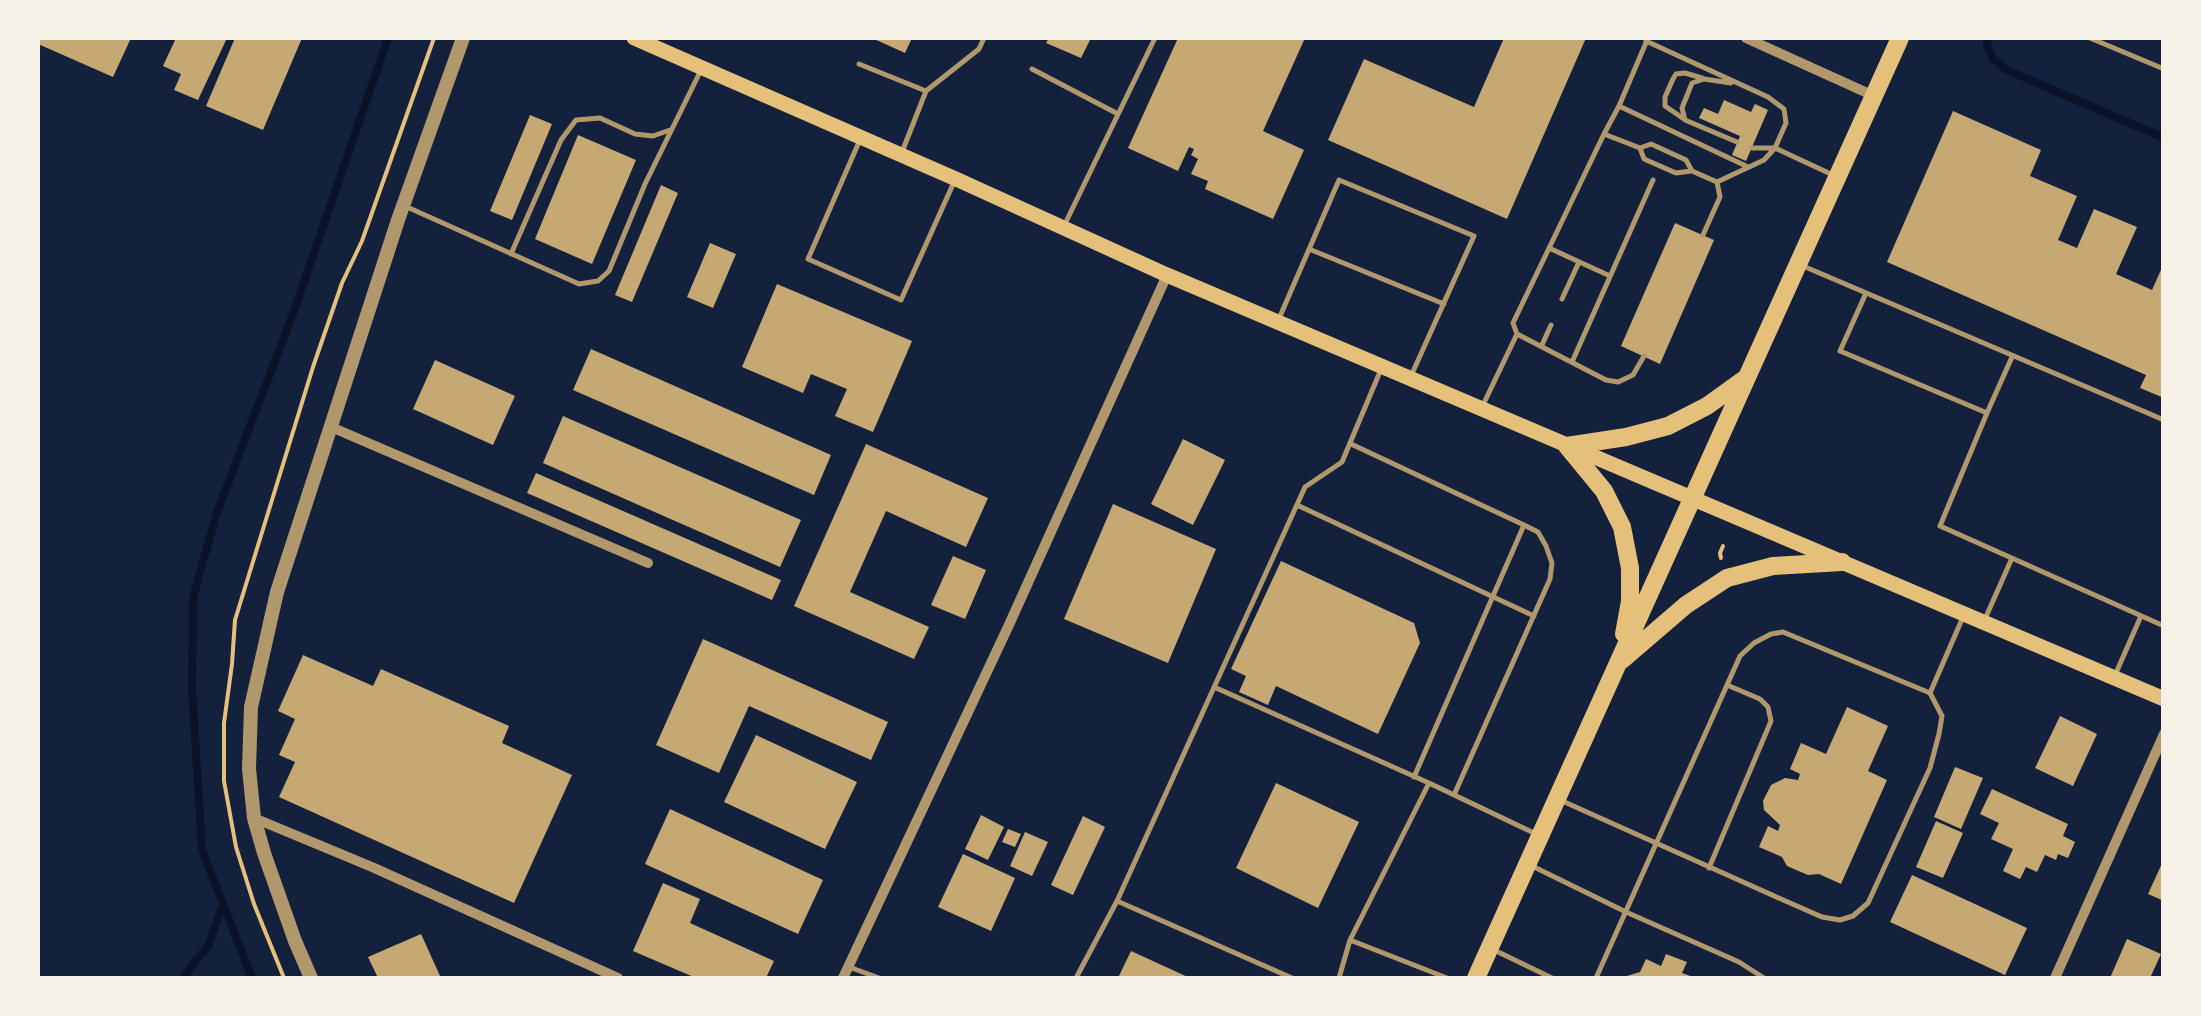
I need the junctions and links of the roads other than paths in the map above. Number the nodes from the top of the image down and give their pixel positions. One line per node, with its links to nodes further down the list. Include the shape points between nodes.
1 (463, 38): 34 (street)
2 (634, 38): 10 (main road)
3 (984, 38): 15 (lane, via 979,50)
4 (1155, 38): 18 (lane)
5 (1746, 38): 16 (street)
6 (1900, 38): 16 (highway)
7 (2090, 38): 12 (lane)
8 (1647, 40): 14 (lane); 17 (lane)
9 (859, 64): 15 (lane)
10 (702, 68): 20 (lane); 22 (main road)
11 (1032, 69): 18 (lane)
12 (2164, 70)
13 (1704, 79): 14 (lane); 19 (lane, via 1692,84 1682,108); 19 (lane, via 1685,73 1672,78 1665,106)
14 (1739, 84): 26 (lane, via 1784,109 1786,123)
15 (926, 91): 27 (lane)
16 (1874, 96): 30 (highway)
17 (1619, 106): 21 (lane); 28 (lane)
18 (1118, 114): 35 (lane)
19 (1685, 120): 23 (lane)
20 (673, 128): 39 (lane, via 653,136 600,118 576,120); 39 (lane, via 598,282 579,284)
21 (1604, 134): 24 (lane); 37 (lane)
22 (861, 137): 27 (main road); 31 (lane, via 808,258 901,300)
23 (1737, 142)
24 (1640, 148): 29 (lane, via 1651,144 1686,160); 29 (lane, via 1644,159 1676,174)
25 (1752, 148): 26 (lane)
26 (1774, 148): 28 (lane); 30 (lane)
27 (901, 155): 31 (main road)
28 (1746, 166): 33 (lane)
29 (1692, 170): 33 (lane)
30 (1838, 177): 41 (highway)
31 (956, 179): 35 (main road)
32 (1653, 180): 43 (lane)
33 (1717, 182): 36 (lane, via 1720,196)
34 (403, 205): 39 (lane); 60 (street)
35 (1063, 229): 42 (main road)
36 (1703, 236)
37 (1549, 248): 40 (lane); 49 (lane, via 1513,323)
38 (1309, 249): 46 (lane); 46 (lane, via 1338,180 1474,236); 47 (lane)
39 (511, 254)
40 (1579, 262): 43 (lane); 45 (lane)
41 (1798, 264): 44 (lane); 55 (highway)
42 (1167, 276): 47 (main road); 95 (street)
43 (1611, 276): 53 (lane)
44 (1866, 292): 52 (lane); 58 (lane, via 1840,351)
45 (1562, 299)
46 (1444, 304): 56 (lane)
47 (1277, 322): 54 (main road)
48 (1551, 326): 50 (lane)
49 (1518, 334): 50 (lane); 57 (lane)
50 (1541, 346): 53 (lane)
51 (1644, 356): 53 (lane, via 1633,375 1618,382)
52 (2012, 357): 58 (lane); 59 (lane)
53 (1572, 362)
54 (1382, 367): 56 (main road); 61 (lane)
55 (1747, 378): 62 (highway, via 1668,426); 63 (highway)
56 (1410, 379): 57 (main road)
57 (1481, 409): 62 (main road)
58 (1987, 413): 66 (lane, via 1940,526)
59 (2164, 420)
60 (331, 427): 68 (street); 86 (street, via 262,651 249,732)
61 (1350, 444): 64 (lane, via 1342,462 1305,486); 65 (lane)
62 (1567, 446): 63 (main road); 75 (highway, via 1604,490 1622,527 1630,602)
63 (1692, 499): 67 (main road); 75 (highway)
64 (1296, 505): 69 (lane); 78 (lane)
65 (1524, 525): 69 (lane); 71 (lane, via 1538,532 1552,563)
66 (2012, 558): 72 (lane); 73 (lane)
67 (1842, 562): 70 (main road); 75 (highway, via 1773,566 1727,578)
68 (648, 564)
69 (1492, 598): 71 (lane); 82 (lane)
70 (1964, 614): 73 (main road); 79 (lane)
71 (1534, 616): 84 (lane)
72 (2141, 616): 74 (lane); 76 (lane)
73 (1984, 622): 76 (main road)
74 (2164, 626)
75 (1618, 664): 85 (highway)
76 (2114, 678): 80 (main road)
77 (1727, 685): 79 (lane, via 1740,656 1783,632); 88 (lane); 90 (lane, via 1760,699 1771,721)
78 (1214, 688): 82 (lane); 91 (lane)
79 (1930, 692): 90 (lane, via 1942,716 1930,768 1868,904 1854,916 1822,917)
80 (2164, 699)
81 (2164, 734): 108 (street)
82 (1414, 777): 83 (lane)
83 (1429, 783): 84 (lane); 93 (lane)
84 (1454, 795): 87 (lane)
85 (1556, 799): 87 (highway); 88 (lane)
86 (254, 818): 96 (street); 97 (street)
87 (1540, 836): 89 (highway)
88 (1656, 844): 90 (lane); 92 (lane)
89 (1528, 863): 92 (lane); 94 (highway)
90 (1709, 868)
91 (1117, 901): 100 (lane); 101 (lane)
92 (1626, 912): 106 (lane); 107 (lane)
93 (1350, 940): 102 (lane); 103 (lane)
94 (1490, 948): 104 (highway); 105 (lane)
95 (849, 967): 98 (street); 99 (lane)
96 (311, 978)
97 (618, 978)
98 (843, 978)
99 (879, 978)
100 (1076, 978)
101 (1292, 978)
102 (1338, 978)
103 (1447, 978)
104 (1476, 978)
105 (1552, 978)
106 (1596, 978)
107 (1764, 978)
108 (2055, 978)

